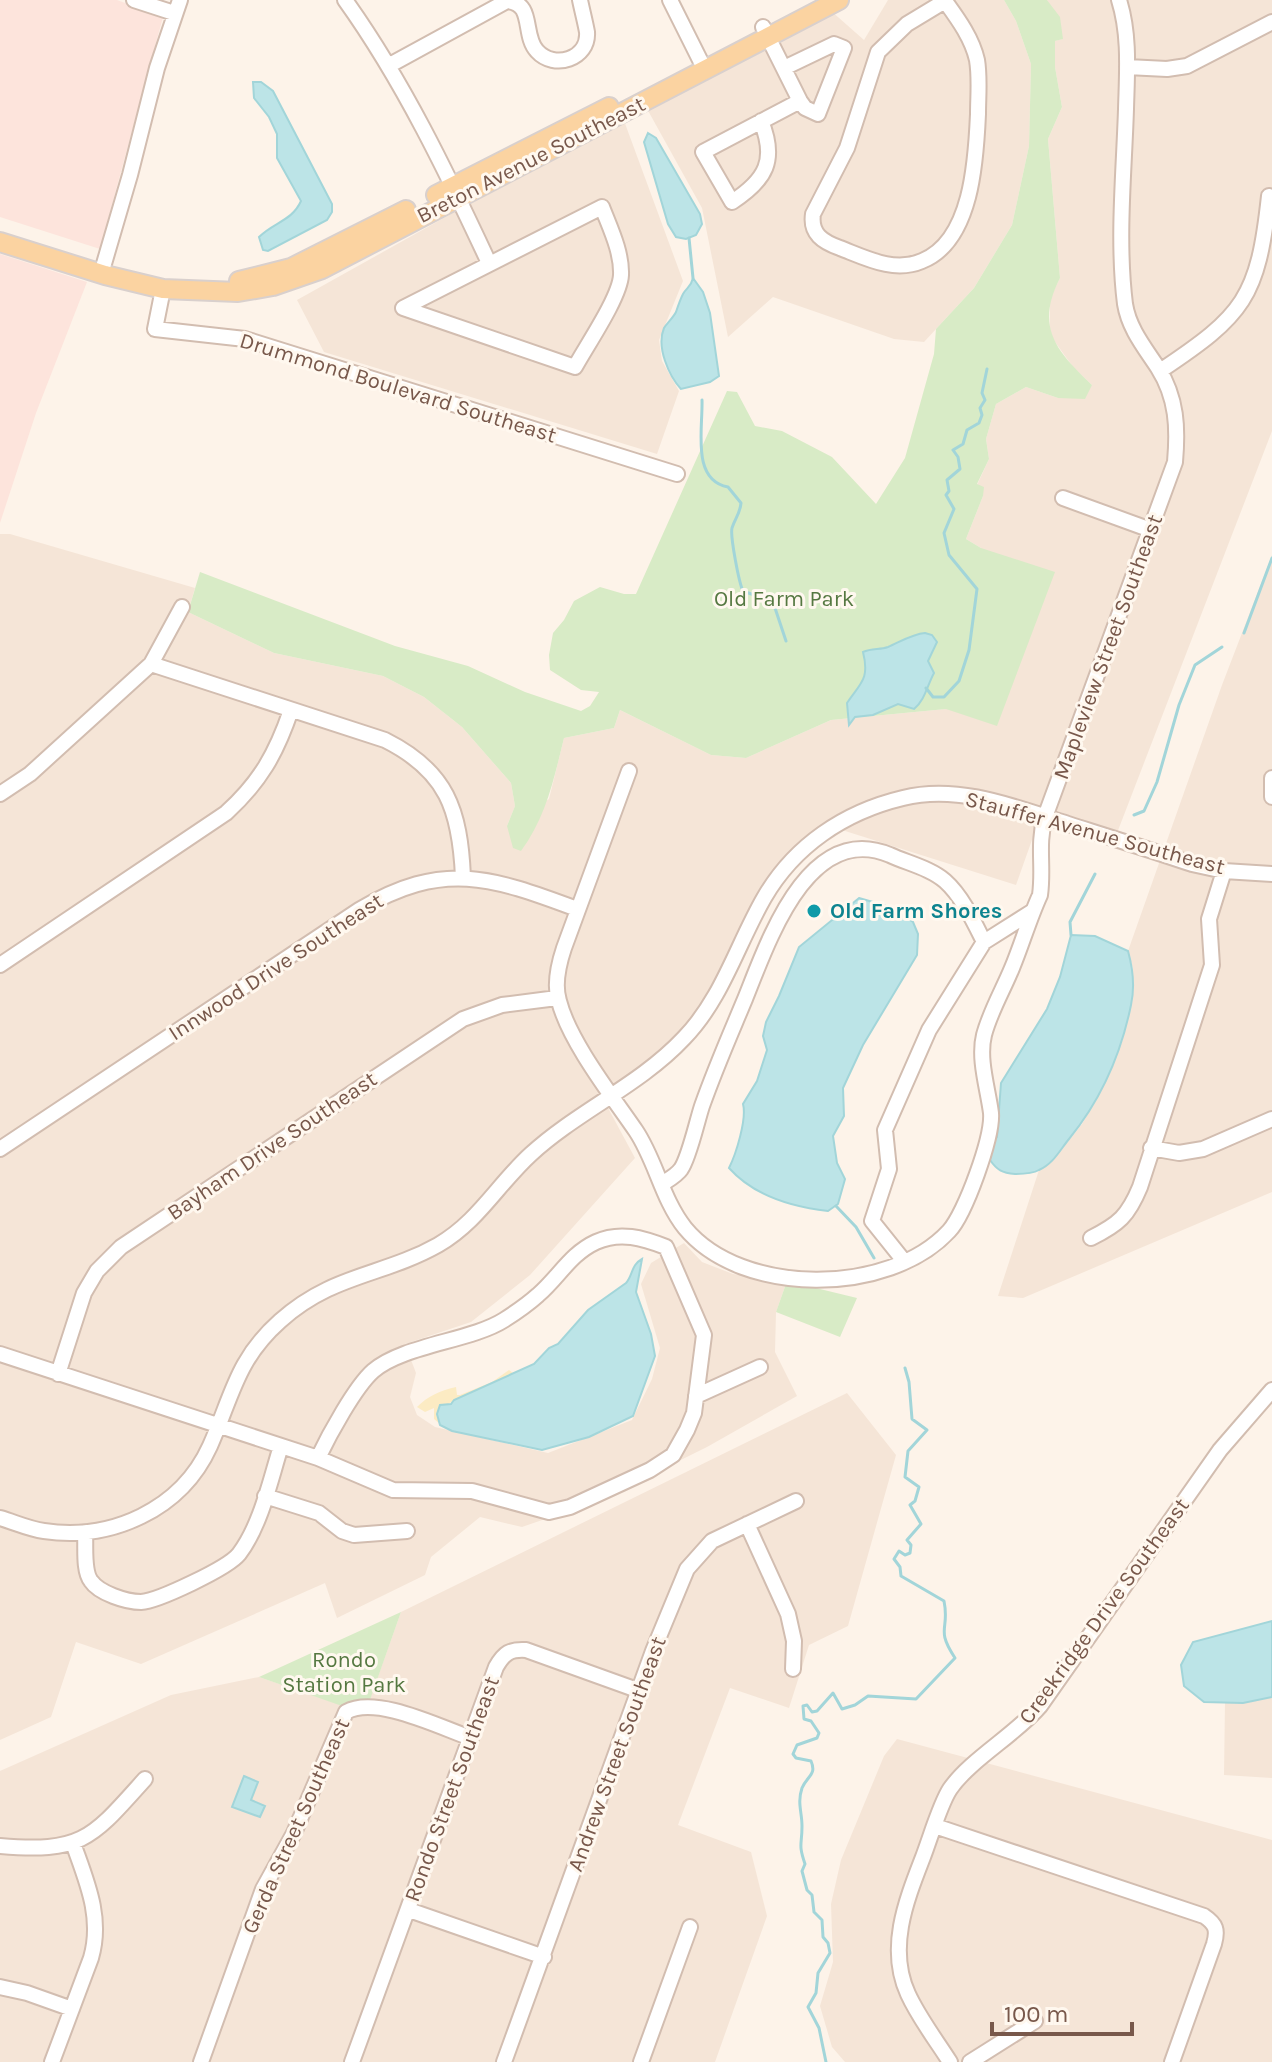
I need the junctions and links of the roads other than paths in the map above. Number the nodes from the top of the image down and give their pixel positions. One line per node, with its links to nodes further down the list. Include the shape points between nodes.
1 (134, 0): 9 (street)
2 (345, 0): 13 (street)
3 (580, 0): 13 (street, via 587,41 574,57 555,60 540,54 531,41 524,9 507,1)
4 (670, 0): 12 (street)
5 (814, 0): 11 (main road, Breton Avenue Southeast)
6 (839, 0): 11 (main road, Breton Avenue Southeast)
7 (945, 0): 7 (street, via 907,24 878,52 847,148 813,214 816,234 825,243 883,264 921,262 935,254 952,235 970,193 979,78 964,27)
8 (1119, 0): 14 (street, Mapleview Street Southeast, via 1126,23)
9 (177, 6): 22 (street)
10 (1272, 22): 14 (street, via 1187,66)
11 (765, 32): 12 (main road, Breton Avenue Southeast); 15 (street)
12 (703, 65): 18 (main road, Breton Avenue Southeast)
13 (388, 66): 18 (street)
14 (1127, 67): 24 (street, Mapleview Street Southeast, via 1125,306 1138,340)
15 (784, 68): 16 (street); 16 (street, via 834,44 844,48 818,114)
16 (800, 101): 17 (street)
17 (761, 121): 17 (street, via 703,152 732,202 751,190 769,158 770,143)
18 (456, 192): 21 (street); 23 (main road, Breton Avenue Southeast, via 291,268 214,290)
19 (1269, 196): 24 (street, via 1261,256 1247,294 1221,328)
20 (0, 242): 22 (main road, Breton Avenue Southeast)
21 (489, 263): 21 (street, via 602,207 621,278 575,367 403,308)
22 (101, 274): 23 (main road, Breton Avenue Southeast)
23 (163, 289): 25 (street, Drummond Boulevard Southeast, via 155,329 245,339)
24 (1160, 371): 27 (street, Mapleview Street Southeast, via 1176,411 1177,430 1175,462)
25 (677, 474)
26 (1063, 498): 27 (street)
27 (1151, 530): 35 (street, Mapleview Street Southeast)
28 (182, 607): 29 (street)
29 (151, 664): 30 (street); 33 (street, via 30,774)
30 (291, 710): 38 (street, via 385,740 414,757 445,790 453,809); 42 (street, via 268,766 249,793)
31 (629, 771): 39 (street)
32 (1272, 778): 34 (street)
33 (0, 794)
34 (1272, 797)
35 (1045, 817): 36 (street, Stauffer Avenue Southeast); 40 (street, Mapleview Street Southeast, via 1039,849 1043,873); 44 (street, Stauffer Avenue Southeast, via 981,797 936,793 905,797 837,823 786,865 763,899 708,1009 687,1036)
36 (1224, 871): 37 (street, Stauffer Avenue Southeast); 47 (street, via 1209,919 1212,965)
37 (1272, 874)
38 (463, 877): 39 (street, Innwood Drive Southeast, via 515,887); 46 (street, Innwood Drive Southeast, via 411,884 370,903)
39 (577, 909): 43 (street, via 560,959)
40 (1033, 911): 41 (street); 52 (street, Mapleview Street Southeast, via 983,1037 990,1133 967,1200 947,1234)
41 (984, 942): 48 (street, via 945,881 928,871 873,848 849,849 827,859 804,882 770,936 719,1057 681,1170); 52 (street, via 929,1030 885,1130 889,1169 872,1221)
42 (0, 965)
43 (557, 998): 44 (street, via 577,1044); 55 (street, Bayham Drive Southeast, via 502,1005 463,1019 121,1247 84,1293)
44 (613, 1096): 48 (street); 58 (street, Stauffer Avenue Southeast, via 531,1154 475,1218 449,1239 418,1256 329,1287 289,1312 249,1356)
45 (1272, 1119): 47 (street, via 1203,1149 1179,1153)
46 (1, 1145)
47 (1151, 1148): 50 (street, via 1132,1207 1111,1228)
48 (662, 1184): 49 (street)
49 (683, 1226): 51 (street); 52 (street, Mapleview Street Southeast, via 720,1258 776,1277 849,1278)
50 (1091, 1238)
51 (666, 1247): 57 (street, via 704,1335); 60 (street, via 642,1238 597,1241 574,1255 539,1295 501,1323 373,1371)
52 (904, 1261)
53 (0, 1354): 55 (street)
54 (760, 1367): 57 (street)
55 (58, 1374): 58 (street)
56 (1272, 1390): 71 (street, Creekridge Drive Southeast, via 1220,1450 1040,1706 950,1789)
57 (696, 1396): 60 (street, via 694,1413 673,1455 618,1485 549,1512 472,1491 393,1490)
58 (217, 1426): 59 (street); 66 (street, Stauffer Avenue Southeast, via 197,1469 164,1504 134,1520)
59 (281, 1446): 60 (street); 61 (street)
60 (318, 1458)
61 (265, 1496): 65 (street, via 319,1513 354,1535); 66 (street, via 250,1536 231,1561 146,1601 106,1593 88,1579)
62 (796, 1501): 64 (street, Andrew Street Southeast)
63 (0, 1518): 66 (street, Stauffer Avenue Southeast, via 42,1531)
64 (747, 1524): 67 (street, via 788,1614); 68 (street, Andrew Street Southeast, via 712,1541 687,1569)
65 (407, 1531)
66 (85, 1534)
67 (793, 1669)
68 (640, 1691): 69 (street, Rondo Street Southeast, via 514,1649 496,1667); 76 (street, Andrew Street Southeast)
69 (471, 1738): 74 (street, Rondo Street Southeast); 81 (street, Gerda Street Southeast, via 393,1710 356,1706 346,1712 297,1827 263,1889)
70 (145, 1779): 72 (street, via 110,1818)
71 (935, 1826): 85 (street, Creekridge Drive Southeast, via 902,1916 900,1960 910,1998); 87 (street, via 1204,1916 1215,1926 1214,1944)
72 (73, 1843): 73 (street, via 40,1849); 78 (street, via 96,1925 91,1958)
73 (0, 1846)
74 (409, 1910): 76 (street); 82 (street, Rondo Street Southeast)
75 (690, 1927): 84 (street)
76 (544, 1957): 83 (street, Andrew Street Southeast)
77 (0, 1987): 78 (street)
78 (72, 2009): 80 (street)
79 (1035, 2021): 86 (street)
80 (52, 2062)
81 (201, 2062)
82 (352, 2062)
83 (504, 2062)
84 (641, 2062)
85 (950, 2062)
86 (970, 2062)
87 (1172, 2062)

